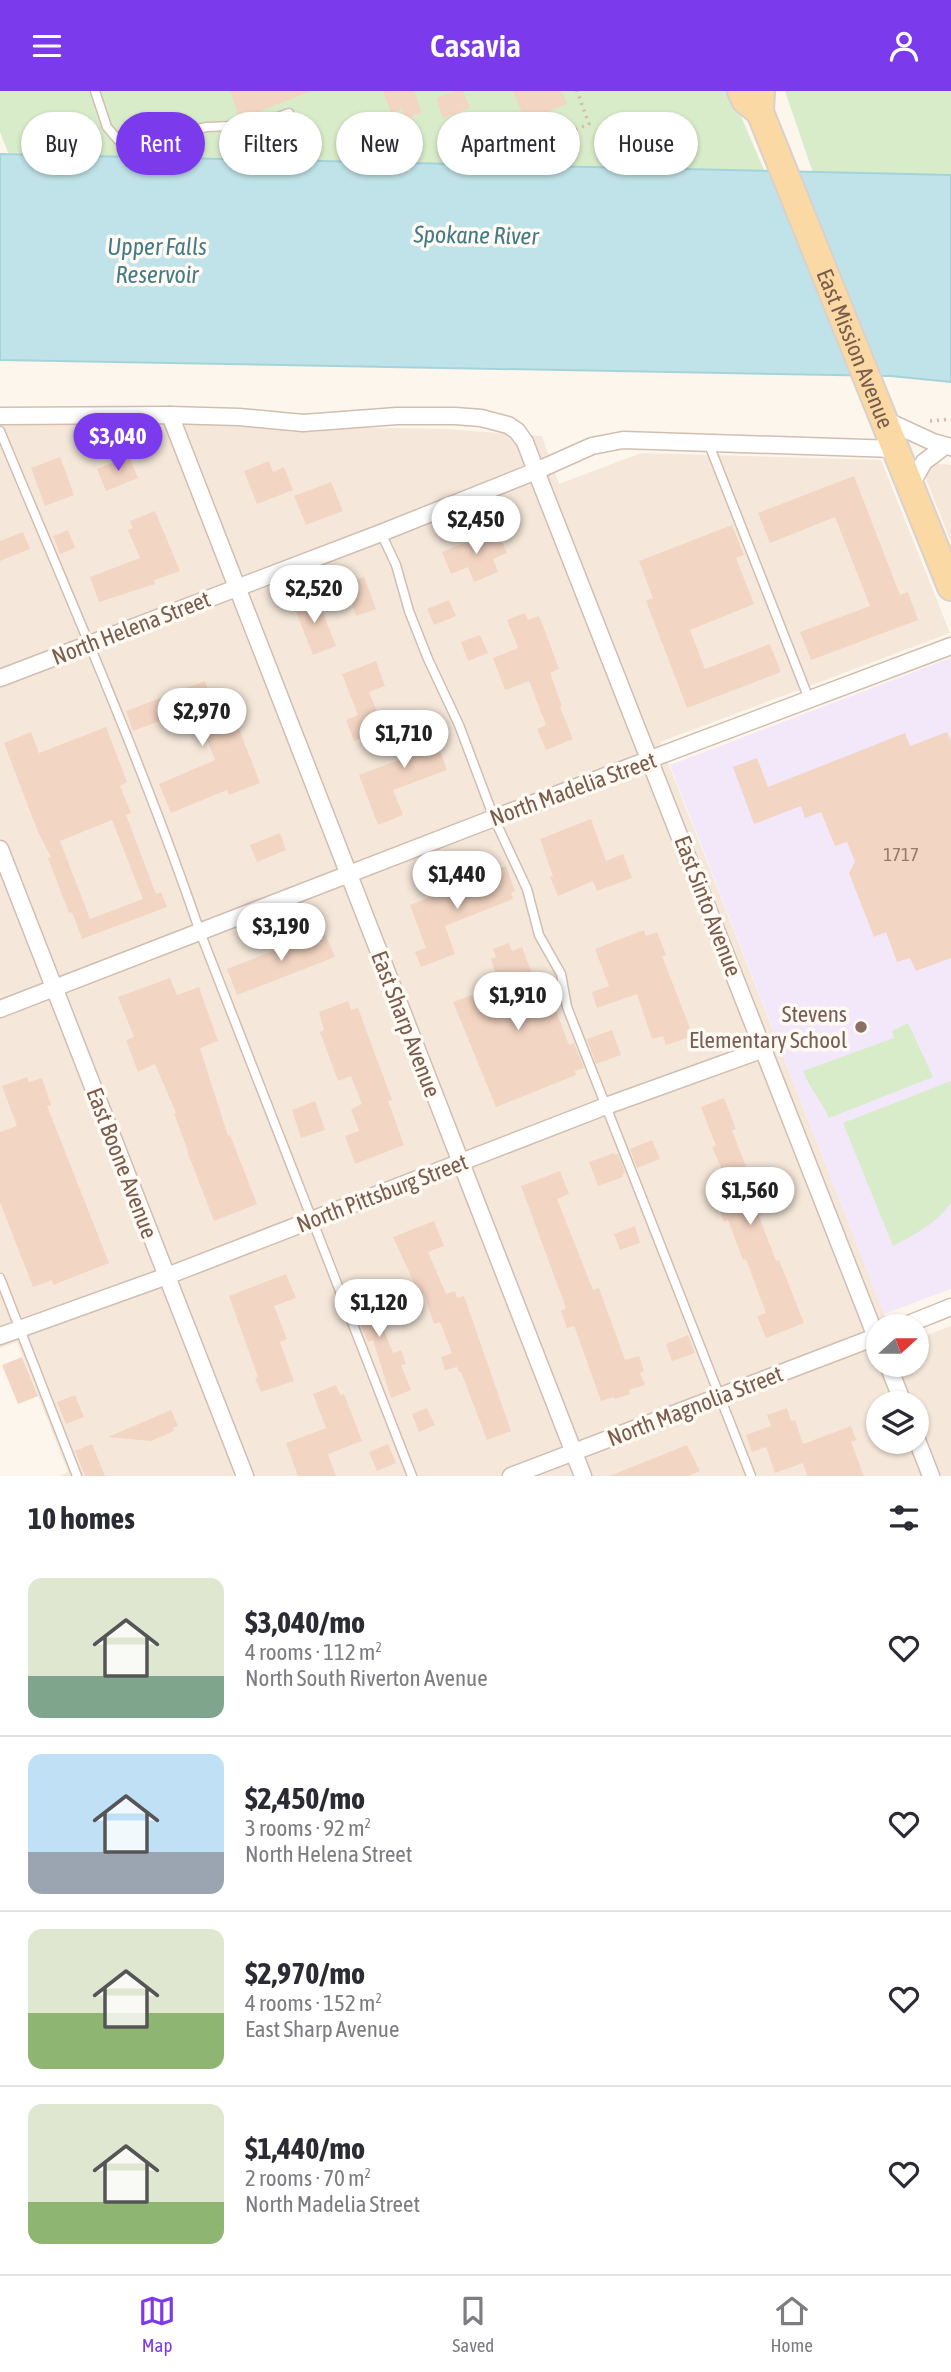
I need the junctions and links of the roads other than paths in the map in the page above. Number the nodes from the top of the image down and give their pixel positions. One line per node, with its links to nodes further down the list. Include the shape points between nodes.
1 (95, 91): 4 (lane, via 107,127 118,139 135,142)
2 (741, 91): 3 (main road, East Mission Avenue, via 745,100)
3 (761, 107): 7 (main road, East Mission Avenue)
4 (219, 127)
5 (170, 415): 6 (street, East Sinto Avenue); 12 (street, East Sinto Avenue, via 303,423 397,416 481,418 517,431); 15 (street, East Sharp Avenue)
6 (0, 416)
7 (882, 416): 10 (street); 11 (main road, East Mission Avenue)
8 (0, 431): 17 (lane)
9 (708, 442): 11 (street, North Helena Street); 12 (street, North Helena Street, via 607,442); 20 (lane)
10 (948, 446): 13 (street, via 924,462)
11 (895, 449): 13 (main road, East Mission Avenue)
12 (536, 471): 14 (street, North Helena Street); 21 (street, East Sinto Avenue)
13 (910, 486): 16 (main road, East Mission Avenue)
14 (382, 533): 15 (street, North Helena Street); 22 (lane)
15 (236, 587): 17 (street, North Helena Street); 24 (street, East Sharp Avenue)
16 (951, 587)
17 (89, 644): 19 (street, North Helena Street); 25 (lane)
18 (951, 646): 20 (street, North Madelia Street)
19 (0, 678)
20 (809, 699): 21 (street, North Madelia Street)
21 (651, 760): 22 (street, North Madelia Street); 28 (street, East Sinto Avenue)
22 (494, 818): 24 (street, North Madelia Street); 29 (lane, via 527,889 539,936 561,974 568,1007)
23 (0, 849): 26 (street, East Boone Avenue)
24 (348, 875): 25 (street, North Madelia Street); 30 (street, East Sharp Avenue)
25 (200, 932): 26 (street, North Madelia Street); 31 (lane)
26 (54, 989): 27 (street, North Madelia Street); 32 (street, East Boone Avenue)
27 (0, 1009)
28 (764, 1049): 29 (street, North Pittsburg Street); 35 (street, East Sinto Avenue)
29 (606, 1107): 30 (street, North Pittsburg Street); 40 (lane)
30 (460, 1164): 31 (street, North Pittsburg Street); 41 (street, East Sharp Avenue)
31 (311, 1220): 32 (street, North Pittsburg Street); 45 (lane)
32 (167, 1276): 37 (street, North Pittsburg Street); 44 (street, East Boone Avenue)
33 (0, 1278): 37 (lane)
34 (951, 1307): 36 (street)
35 (869, 1314)
36 (929, 1316)
37 (20, 1329): 38 (street, North Pittsburg Street); 43 (lane)
38 (0, 1336)
39 (866, 1342): 40 (street, North Magnolia Street)
40 (720, 1396): 41 (street, North Magnolia Street); 48 (lane)
41 (573, 1453): 46 (street, North Magnolia Street); 47 (street, East Sharp Avenue)
42 (922, 1454): 49 (street)
43 (77, 1476)
44 (245, 1476)
45 (412, 1476)
46 (511, 1476)
47 (583, 1476)
48 (751, 1476)
49 (931, 1476)

